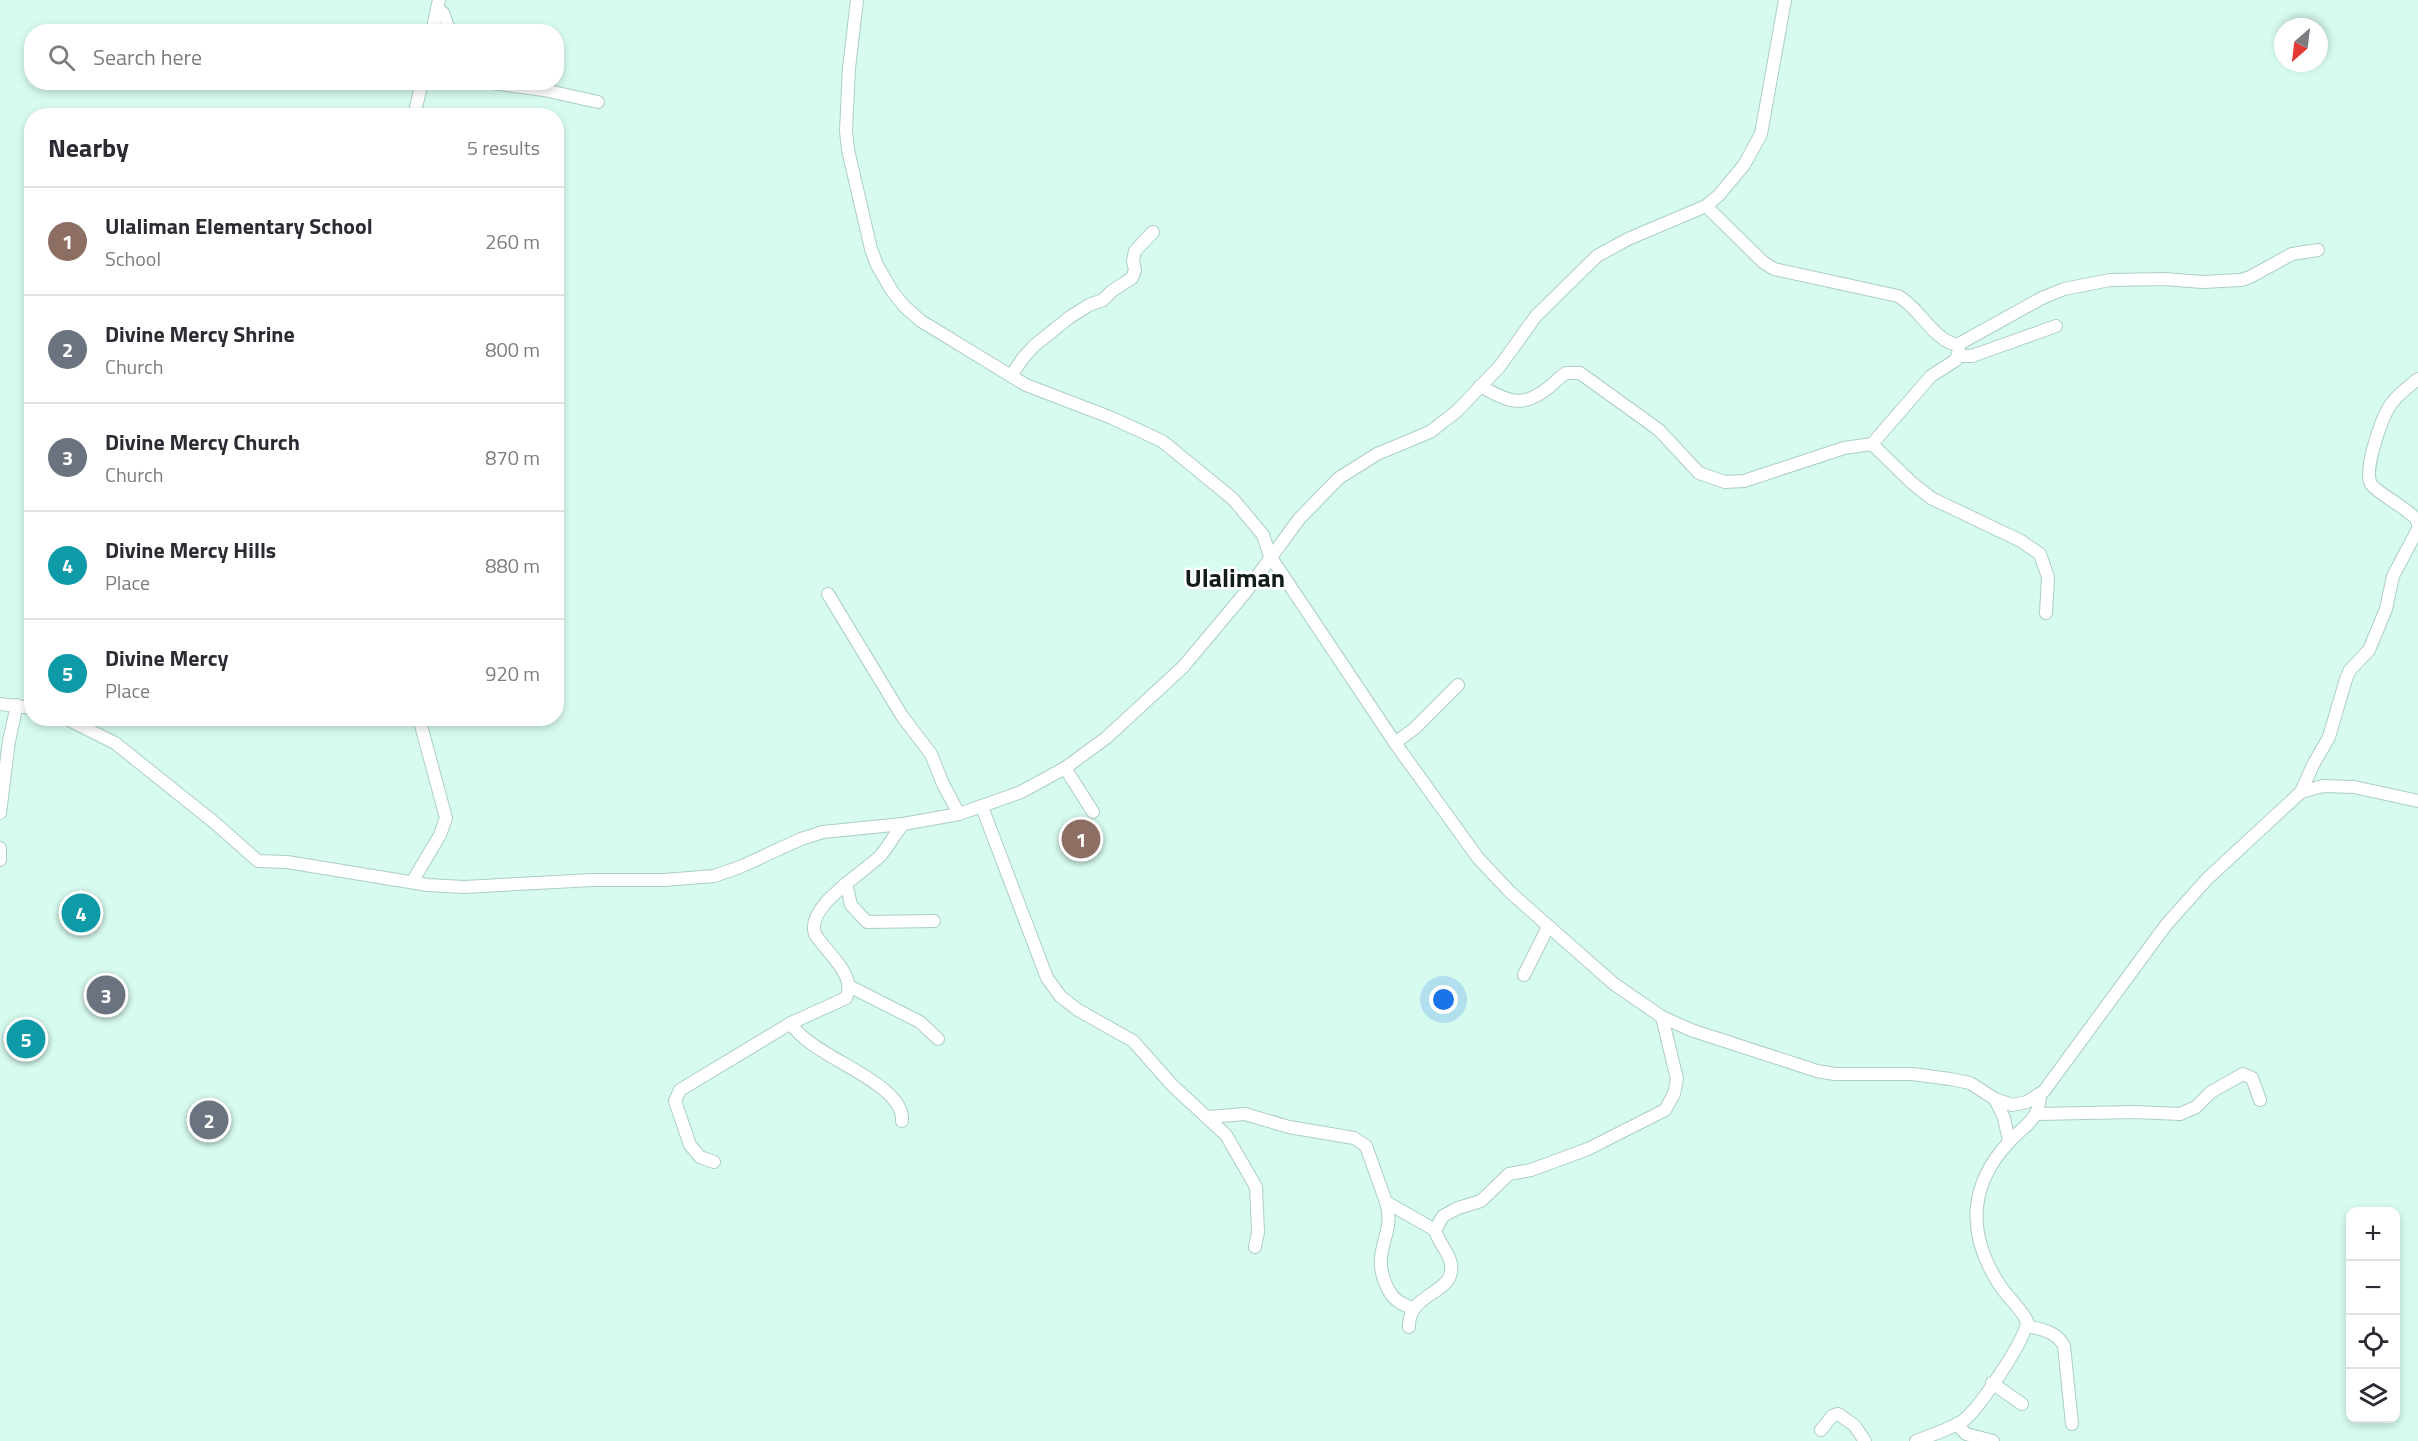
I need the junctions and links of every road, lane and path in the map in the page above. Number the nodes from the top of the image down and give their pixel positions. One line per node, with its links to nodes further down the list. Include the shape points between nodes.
1 (857, 0): 15 (street, via 846,115 848,150 877,265 892,291 921,321)
2 (1785, 0): 10 (street, via 1761,134 1744,165)
3 (438, 4): 4 (street); 5 (street)
4 (434, 24)
5 (447, 24)
6 (420, 90): 9 (street)
7 (544, 90): 8 (street)
8 (598, 102)
9 (416, 108)
10 (1706, 206): 14 (street, via 1774,269 1898,296); 17 (street, via 1597,256 1536,316 1514,349)
11 (1153, 232): 15 (street, via 1135,251 1132,278 1103,300 1070,317 1035,345)
12 (2318, 249): 14 (street, via 2292,254 2241,280 2110,280 2064,289 2042,298)
13 (2056, 326): 14 (street, via 1967,357)
14 (1958, 351): 18 (street)
15 (1011, 376): 19 (street, via 1162,441 1233,499 1263,536)
16 (2418, 380): 30 (street, via 2398,396 2386,413 2369,476 2372,485 2415,518 2418,529 2393,576 2375,636 2365,656 2350,670 2329,737)
17 (1480, 386): 18 (street, via 1507,400 1526,401 1566,373 1580,373 1659,430 1699,473 1725,482 1744,481 1844,448); 19 (street, via 1430,432 1377,454 1339,478)
18 (1872, 444): 21 (street, via 1921,491 2040,554 2048,578)
19 (1270, 556): 28 (street); 29 (street, via 1183,668 1106,738)
20 (828, 594): 35 (street, via 902,716 931,754)
21 (2046, 613)
22 (1458, 685): 28 (street)
23 (0, 704): 24 (street)
24 (17, 705): 25 (street); 34 (street)
25 (24, 706)
26 (81, 726): 39 (street, via 115,743 258,861)
27 (421, 726): 39 (street, via 446,818 440,836)
28 (1395, 743): 42 (street, via 1478,858)
29 (1065, 768): 32 (street, via 1021,792); 33 (street)
30 (2301, 792): 31 (street, via 2323,786 2354,787); 48 (street, via 2207,879 2166,925)
31 (2418, 801)
32 (982, 807): 35 (street); 52 (street, via 1052,987 1078,1010 1128,1036 1173,1086)
33 (1094, 812)
34 (0, 813)
35 (959, 814): 36 (street)
36 (903, 824): 39 (street, via 823,832 714,876 464,887); 40 (street, via 881,854)
37 (0, 848): 38 (street)
38 (0, 860)
39 (412, 882)
40 (846, 883): 41 (street, via 850,905 867,922); 44 (street, via 817,914 813,929)
41 (934, 921)
42 (1548, 927): 43 (street); 45 (street, via 1614,984)
43 (1524, 975)
44 (849, 986): 46 (street, via 846,998); 47 (street, via 920,1022)
45 (1662, 1017): 49 (street, via 1817,1071 1950,1078 1970,1083); 57 (street, via 1677,1080 1665,1110 1579,1153 1509,1174 1481,1201 1443,1216)
46 (791, 1023): 53 (street, via 800,1036 889,1095 898,1104); 55 (street, via 676,1095 676,1110 694,1152)
47 (938, 1039)
48 (2040, 1094): 49 (street, via 2020,1105); 51 (street)
49 (1995, 1099): 54 (street)
50 (2260, 1100): 51 (street, via 2252,1078 2243,1074 2180,1114)
51 (2038, 1114): 54 (street)
52 (1209, 1117): 56 (street, via 1245,1114 1354,1138 1366,1146); 58 (street, via 1226,1135 1256,1187)
53 (902, 1121)
54 (2009, 1141): 60 (street, via 1984,1178 1977,1199 1977,1231 1980,1247 1999,1285 2024,1315)
55 (714, 1161)
56 (1386, 1202): 57 (street); 59 (street, via 1389,1221 1381,1248 1380,1271 1390,1294)
57 (1435, 1230): 59 (street, via 1450,1261 1449,1276 1445,1284)
58 (1255, 1247)
59 (1413, 1308): 61 (street)
60 (2026, 1326): 62 (street, via 2021,1341); 65 (street, via 2054,1334 2064,1346)
61 (1409, 1327)
62 (1992, 1383): 63 (street); 64 (street, via 1970,1414)
63 (2022, 1404)
64 (1957, 1424): 68 (street); 69 (street, via 1966,1434)
65 (2072, 1424)
66 (1821, 1430): 67 (street, via 1838,1414 1854,1425)
67 (1865, 1441)
68 (1916, 1441)
69 (1993, 1441)

